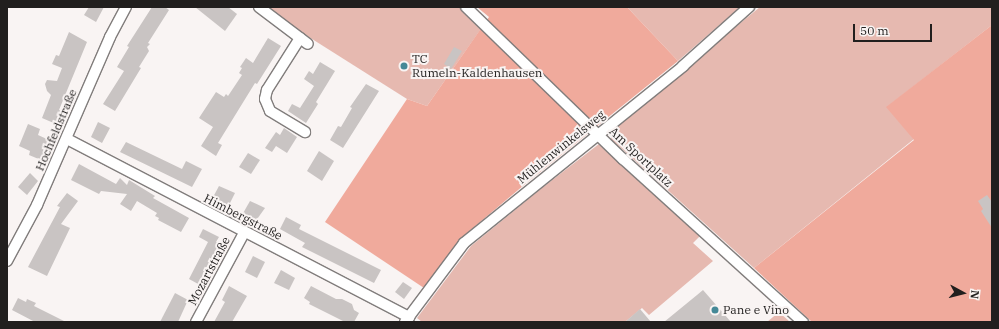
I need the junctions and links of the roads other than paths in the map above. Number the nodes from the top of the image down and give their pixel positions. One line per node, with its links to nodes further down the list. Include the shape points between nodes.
1 (126, 7): 7 (street, Hochfeldstraße, via 110,37)
2 (259, 7): 5 (street, via 304,41 267,90 265,99 270,111)
3 (466, 7): 6 (street, Am Sportplatz)
4 (749, 7): 6 (street, Mühlenwinkelsweg, via 683,66)
5 (305, 132)
6 (598, 134): 10 (street, Mühlenwinkelsweg, via 464,243); 12 (street, Am Sportplatz)
7 (67, 140): 8 (street, Himbergstraße); 9 (street, Hochfeldstraße, via 37,206)
8 (244, 233): 10 (street, Himbergstraße); 11 (street, Mozartstraße)
9 (7, 261)
10 (407, 319)
11 (196, 322)
12 (803, 322)

